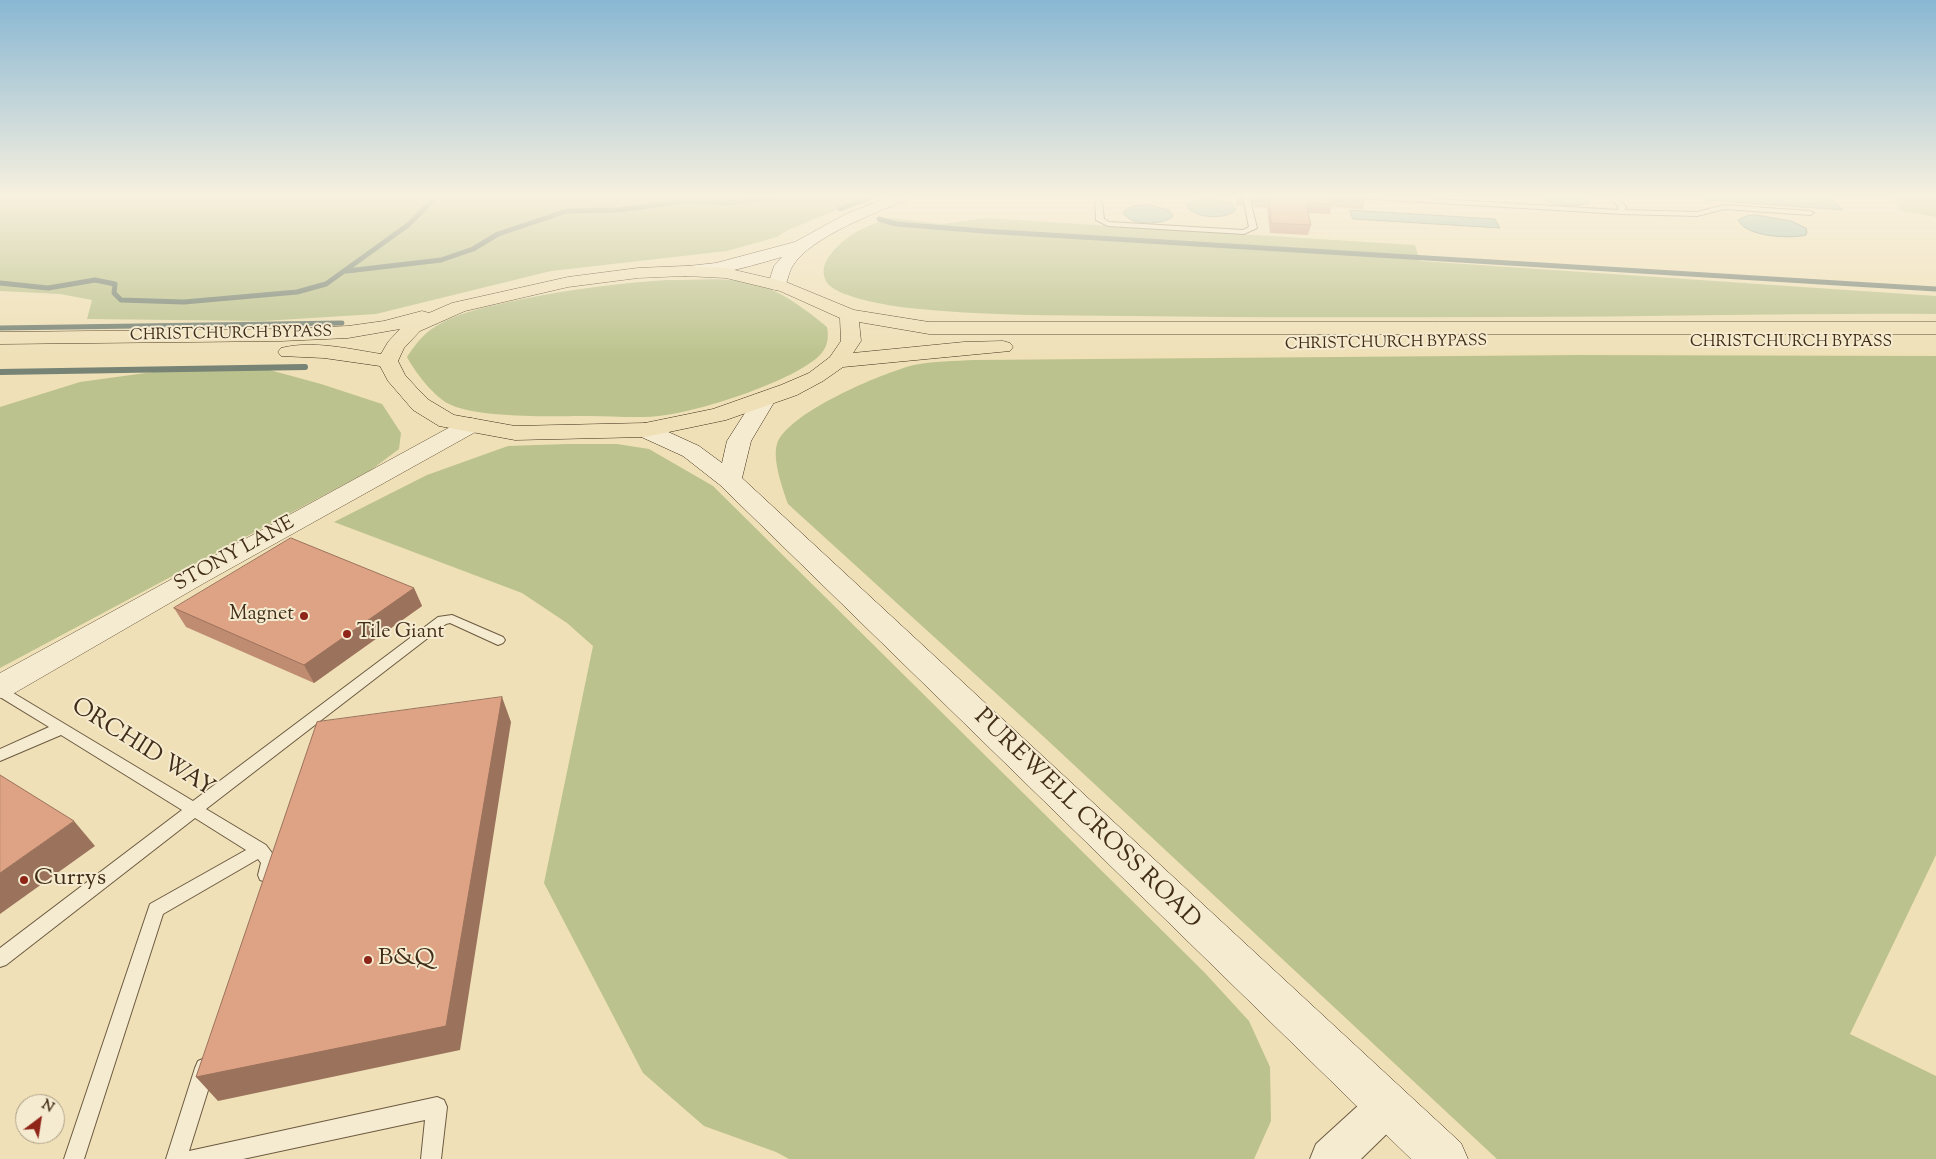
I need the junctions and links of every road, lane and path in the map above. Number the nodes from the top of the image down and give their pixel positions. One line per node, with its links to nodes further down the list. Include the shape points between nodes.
1 (787, 250): 3 (main road, via 716,268)
2 (797, 250): 4 (main road, via 783,266)
3 (685, 271): 4 (main road, CHRISTCHURCH BYPASS, via 726,273); 5 (main road, CHRISTCHURCH BYPASS, via 604,276)
4 (777, 284): 6 (main road, CHRISTCHURCH BYPASS)
5 (459, 307): 8 (main road, CHRISTCHURCH BYPASS, via 385,327 348,332); 13 (main road, via 412,327 394,346)
6 (849, 315): 7 (main road, CHRISTCHURCH BYPASS, via 929,328); 14 (main road, via 851,341)
7 (1936, 328)
8 (0, 338)
9 (1936, 344): 11 (main road, CHRISTCHURCH BYPASS, via 1550,342)
10 (1024, 347): 14 (main road, via 964,348)
11 (1054, 347)
12 (0, 353): 13 (main road, CHRISTCHURCH BYPASS, via 324,352)
13 (388, 361): 16 (main road, via 395,377 421,405 446,421)
14 (837, 361): 15 (main road, via 816,377)
15 (765, 399): 17 (main road, via 718,415); 18 (main road, via 739,440)
16 (470, 425): 17 (main road, via 515,433); 20 (main road, STONY LANE)
17 (645, 430): 18 (main road, PUREWELL CROSS ROAD, via 691,451)
18 (729, 480): 28 (main road, PUREWELL CROSS ROAD)
19 (498, 640): 23 (lane, via 452,619 443,620)
20 (0, 688): 21 (lane, ORCHID WAY)
21 (62, 728): 22 (lane); 23 (lane, ORCHID WAY)
22 (0, 755)
23 (193, 809): 24 (lane, ORCHID WAY); 26 (lane)
24 (260, 850): 25 (lane, via 270,861); 29 (lane, via 156,909)
25 (262, 889)
26 (0, 959)
27 (211, 1047): 30 (lane)
28 (1387, 1106): 33 (street); 34 (main road, PUREWELL CROSS ROAD)
29 (74, 1159)
30 (176, 1159)
31 (195, 1159): 32 (lane, via 437,1108)
32 (431, 1159)
33 (1331, 1159)
34 (1445, 1159)

